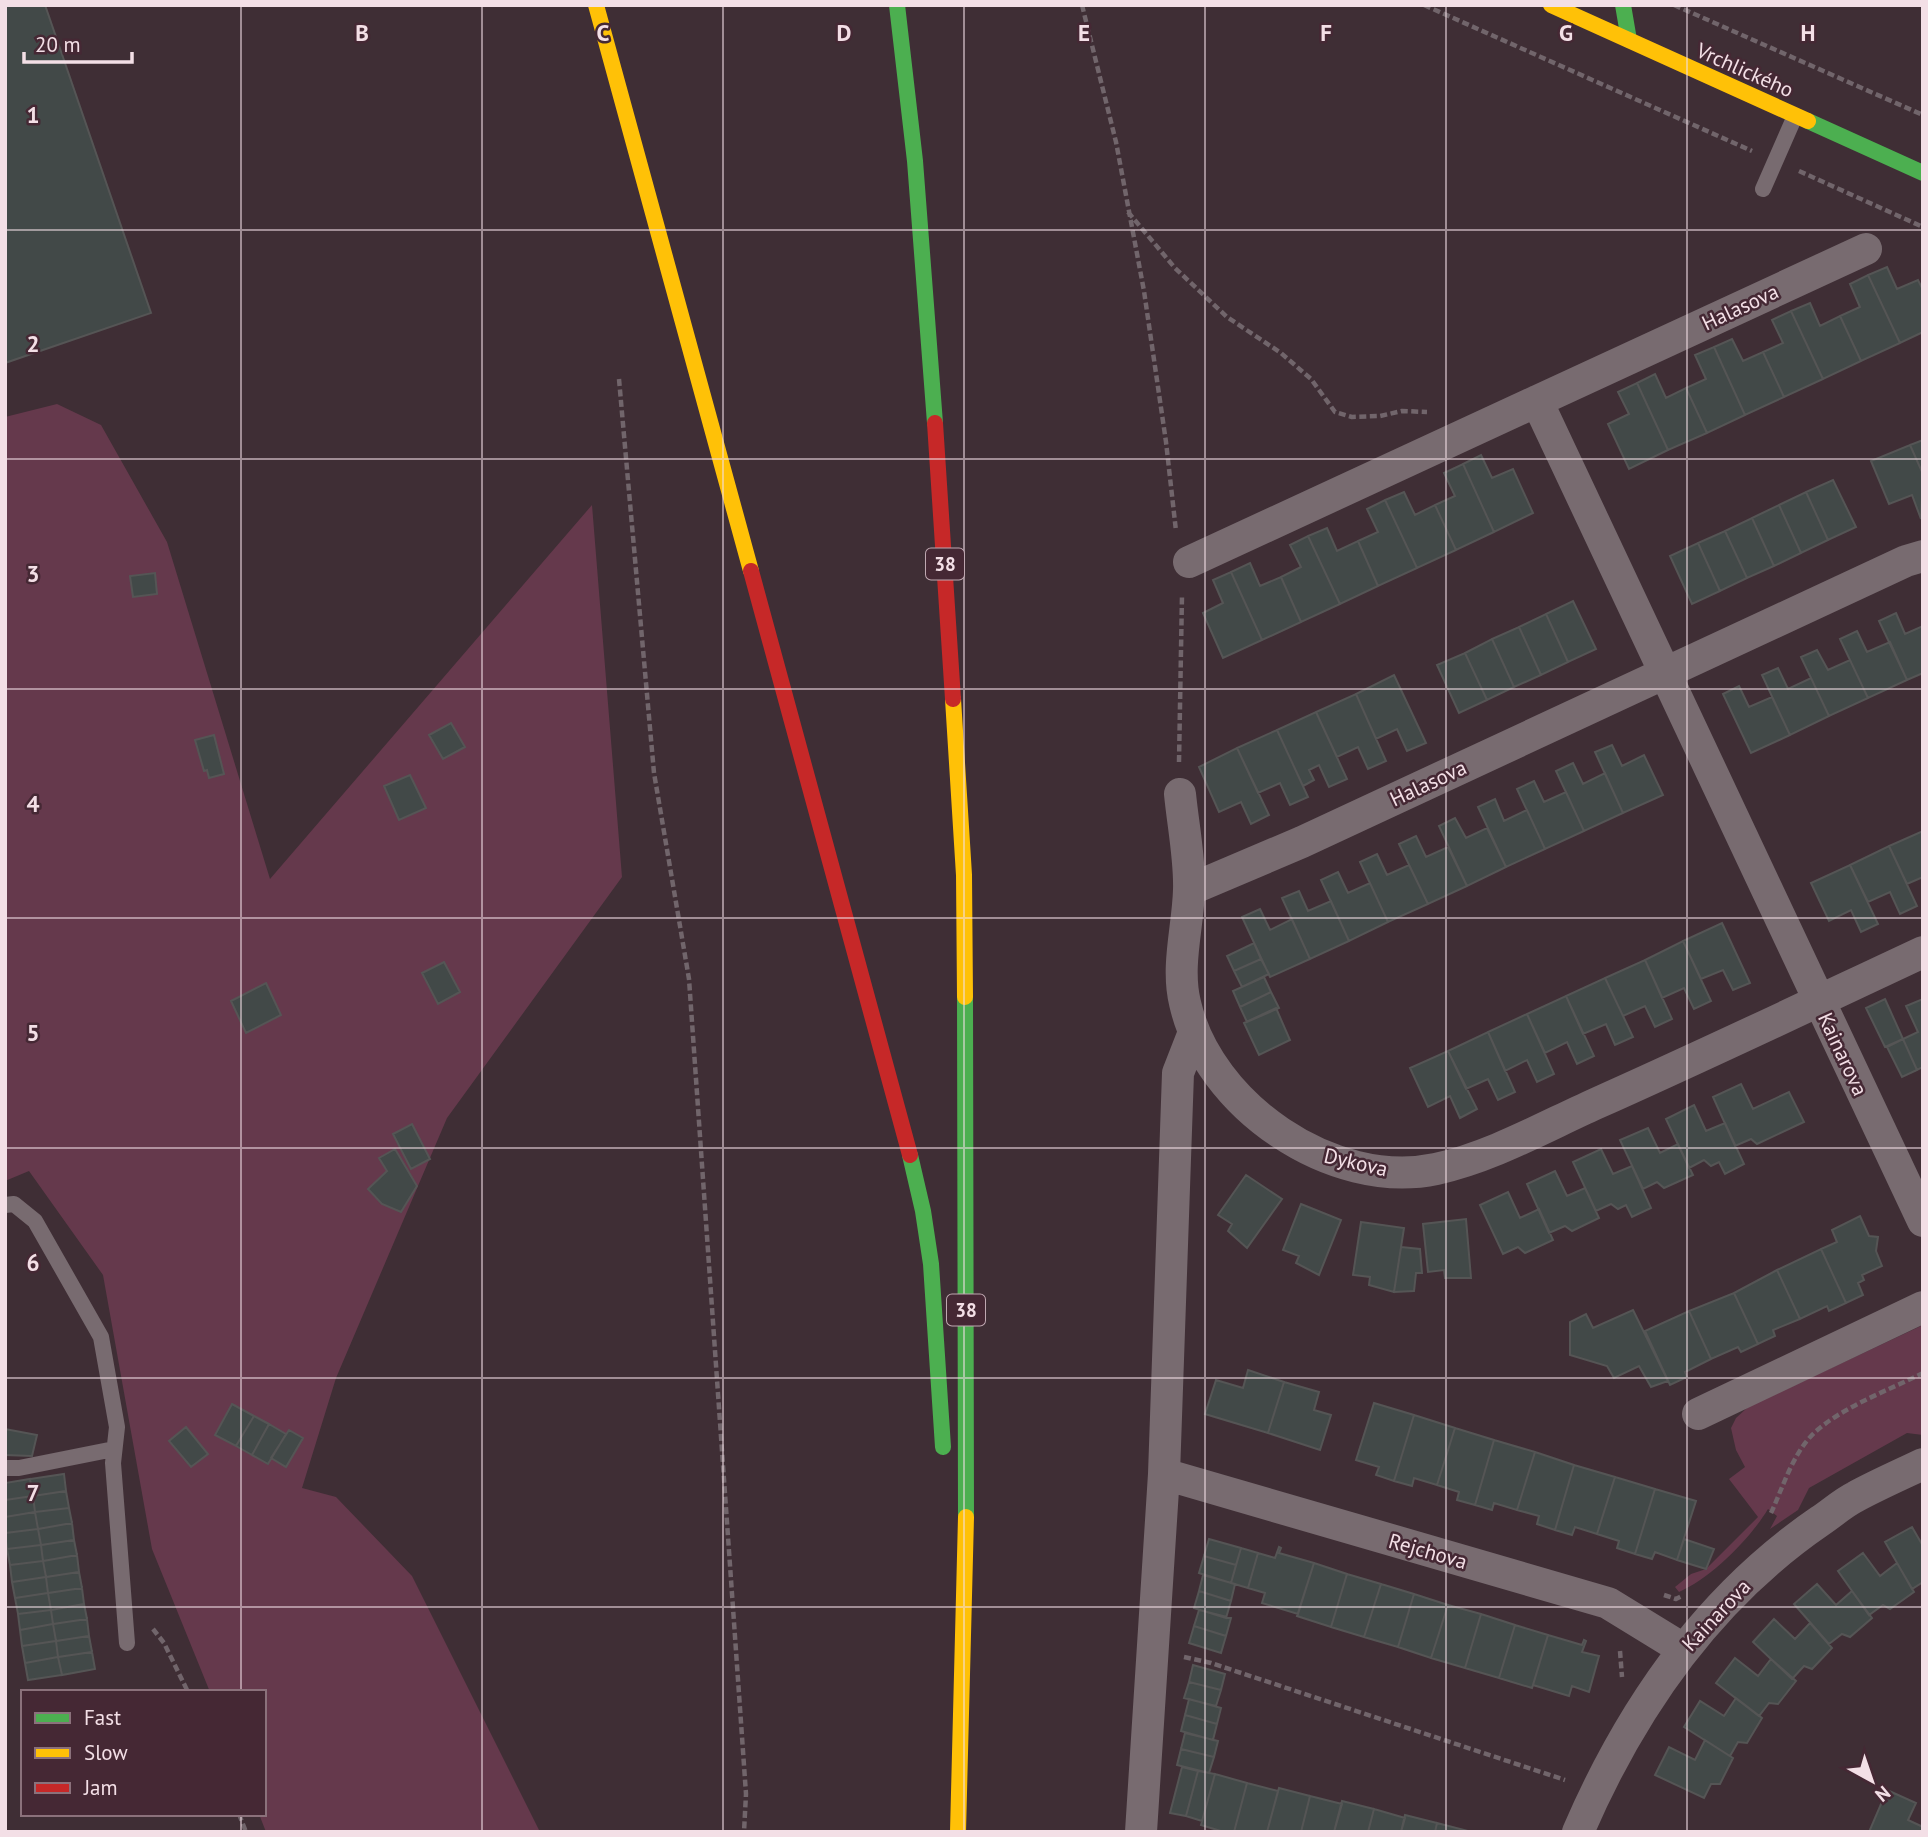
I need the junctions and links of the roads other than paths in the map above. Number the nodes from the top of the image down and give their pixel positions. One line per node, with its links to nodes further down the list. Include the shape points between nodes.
1 (596, 5): 26 (main road, via 920,1199 935,1305)
2 (897, 5): 8 (main road, 38)
3 (1551, 5): 5 (main road, Vrchlického)
4 (1623, 5): 5 (main road)
5 (1629, 40): 7 (main road, Vrchlického)
6 (919, 54): 8 (main road)
7 (1795, 116): 9 (main road, Vrchlického); 10 (lane)
8 (915, 161): 33 (main road, 38, via 964,875 967,1466)
9 (1923, 173)
10 (1763, 190)
11 (1866, 249): 12 (street, Halasova)
12 (1538, 401): 14 (street, Halasova); 15 (street)
13 (1923, 556): 15 (street, Halasova)
14 (1183, 562)
15 (1665, 673): 17 (street, Halasova); 19 (street)
16 (1180, 794): 17 (street, Dykova)
17 (1189, 890): 20 (street, Dykova, via 1182,946 1184,1001)
18 (1923, 952): 19 (street, Dykova)
19 (1818, 1000): 20 (street, Dykova, via 1488,1152 1435,1169 1408,1171 1341,1163 1291,1140 1264,1121 1228,1084); 22 (street, Kainarova)
20 (1194, 1032): 29 (street, via 1178,1073)
21 (5, 1205): 25 (lane, via 14,1204 35,1221 101,1337 117,1427)
22 (1923, 1221)
23 (1923, 1307): 24 (street)
24 (1698, 1413)
25 (114, 1449): 28 (lane); 31 (lane)
26 (944, 1458)
27 (1923, 1464): 32 (street, Kainarova, via 1854,1497 1787,1544)
28 (5, 1468)
29 (1164, 1474): 32 (street, Rejchova, via 1608,1603); 35 (street)
30 (949, 1540): 33 (main road)
31 (127, 1643)
32 (1683, 1649): 36 (street, Kainarova, via 1645,1702 1600,1780)
33 (962, 1746): 34 (main road, 38)
34 (958, 1832)
35 (1141, 1832)
36 (1578, 1832)

